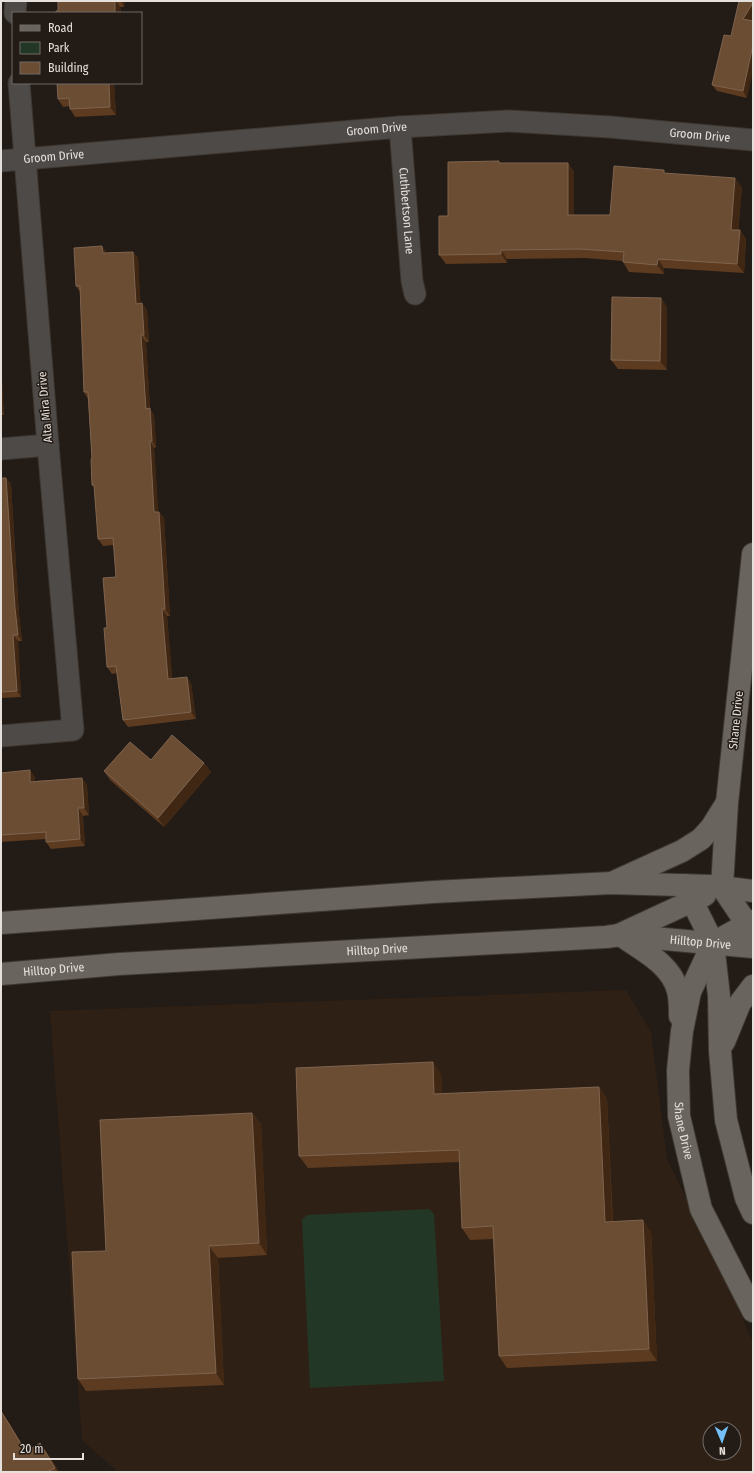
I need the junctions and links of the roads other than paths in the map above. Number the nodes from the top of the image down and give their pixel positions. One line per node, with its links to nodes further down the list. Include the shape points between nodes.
1 (16, 1): 2 (street)
2 (15, 12)
3 (19, 84): 6 (street, Alta Mira Drive)
4 (400, 127): 5 (street, Groom Drive, via 509,121); 6 (street, Groom Drive); 8 (street, Cuthbertson Lane)
5 (753, 140)
6 (24, 159): 7 (street, Groom Drive); 9 (street, Alta Mira Drive)
7 (1, 161)
8 (415, 294)
9 (48, 445): 10 (street); 13 (street, Alta Mira Drive, via 73,730)
10 (1, 449)
11 (753, 554): 12 (main road, Shane Drive)
12 (747, 678): 14 (main road, Shane Drive)
13 (1, 736)
14 (727, 803): 15 (main road, via 712,828 700,839 682,851); 16 (main road, Shane Drive)
15 (611, 883): 18 (main road); 19 (main road, via 425,893)
16 (722, 886): 17 (main road); 18 (main road); 20 (main road)
17 (753, 891)
18 (688, 893): 21 (main road); 22 (main road)
19 (1, 923)
20 (751, 926): 22 (main road)
21 (620, 935): 22 (main road, Hilltop Drive); 24 (main road, Hilltop Drive, via 119,964); 26 (main road, via 660,962 671,976 678,991)
22 (713, 943): 23 (main road, Hilltop Drive); 26 (main road, Shane Drive, via 690,992); 27 (main road, via 720,996)
23 (753, 947)
24 (1, 974)
25 (753, 986): 27 (main road, via 740,1003)
26 (682, 1031): 29 (main road, Shane Drive, via 678,1070 679,1116 701,1209)
27 (720, 1051): 28 (main road, via 726,1120 746,1198)
28 (753, 1212)
29 (753, 1311)

